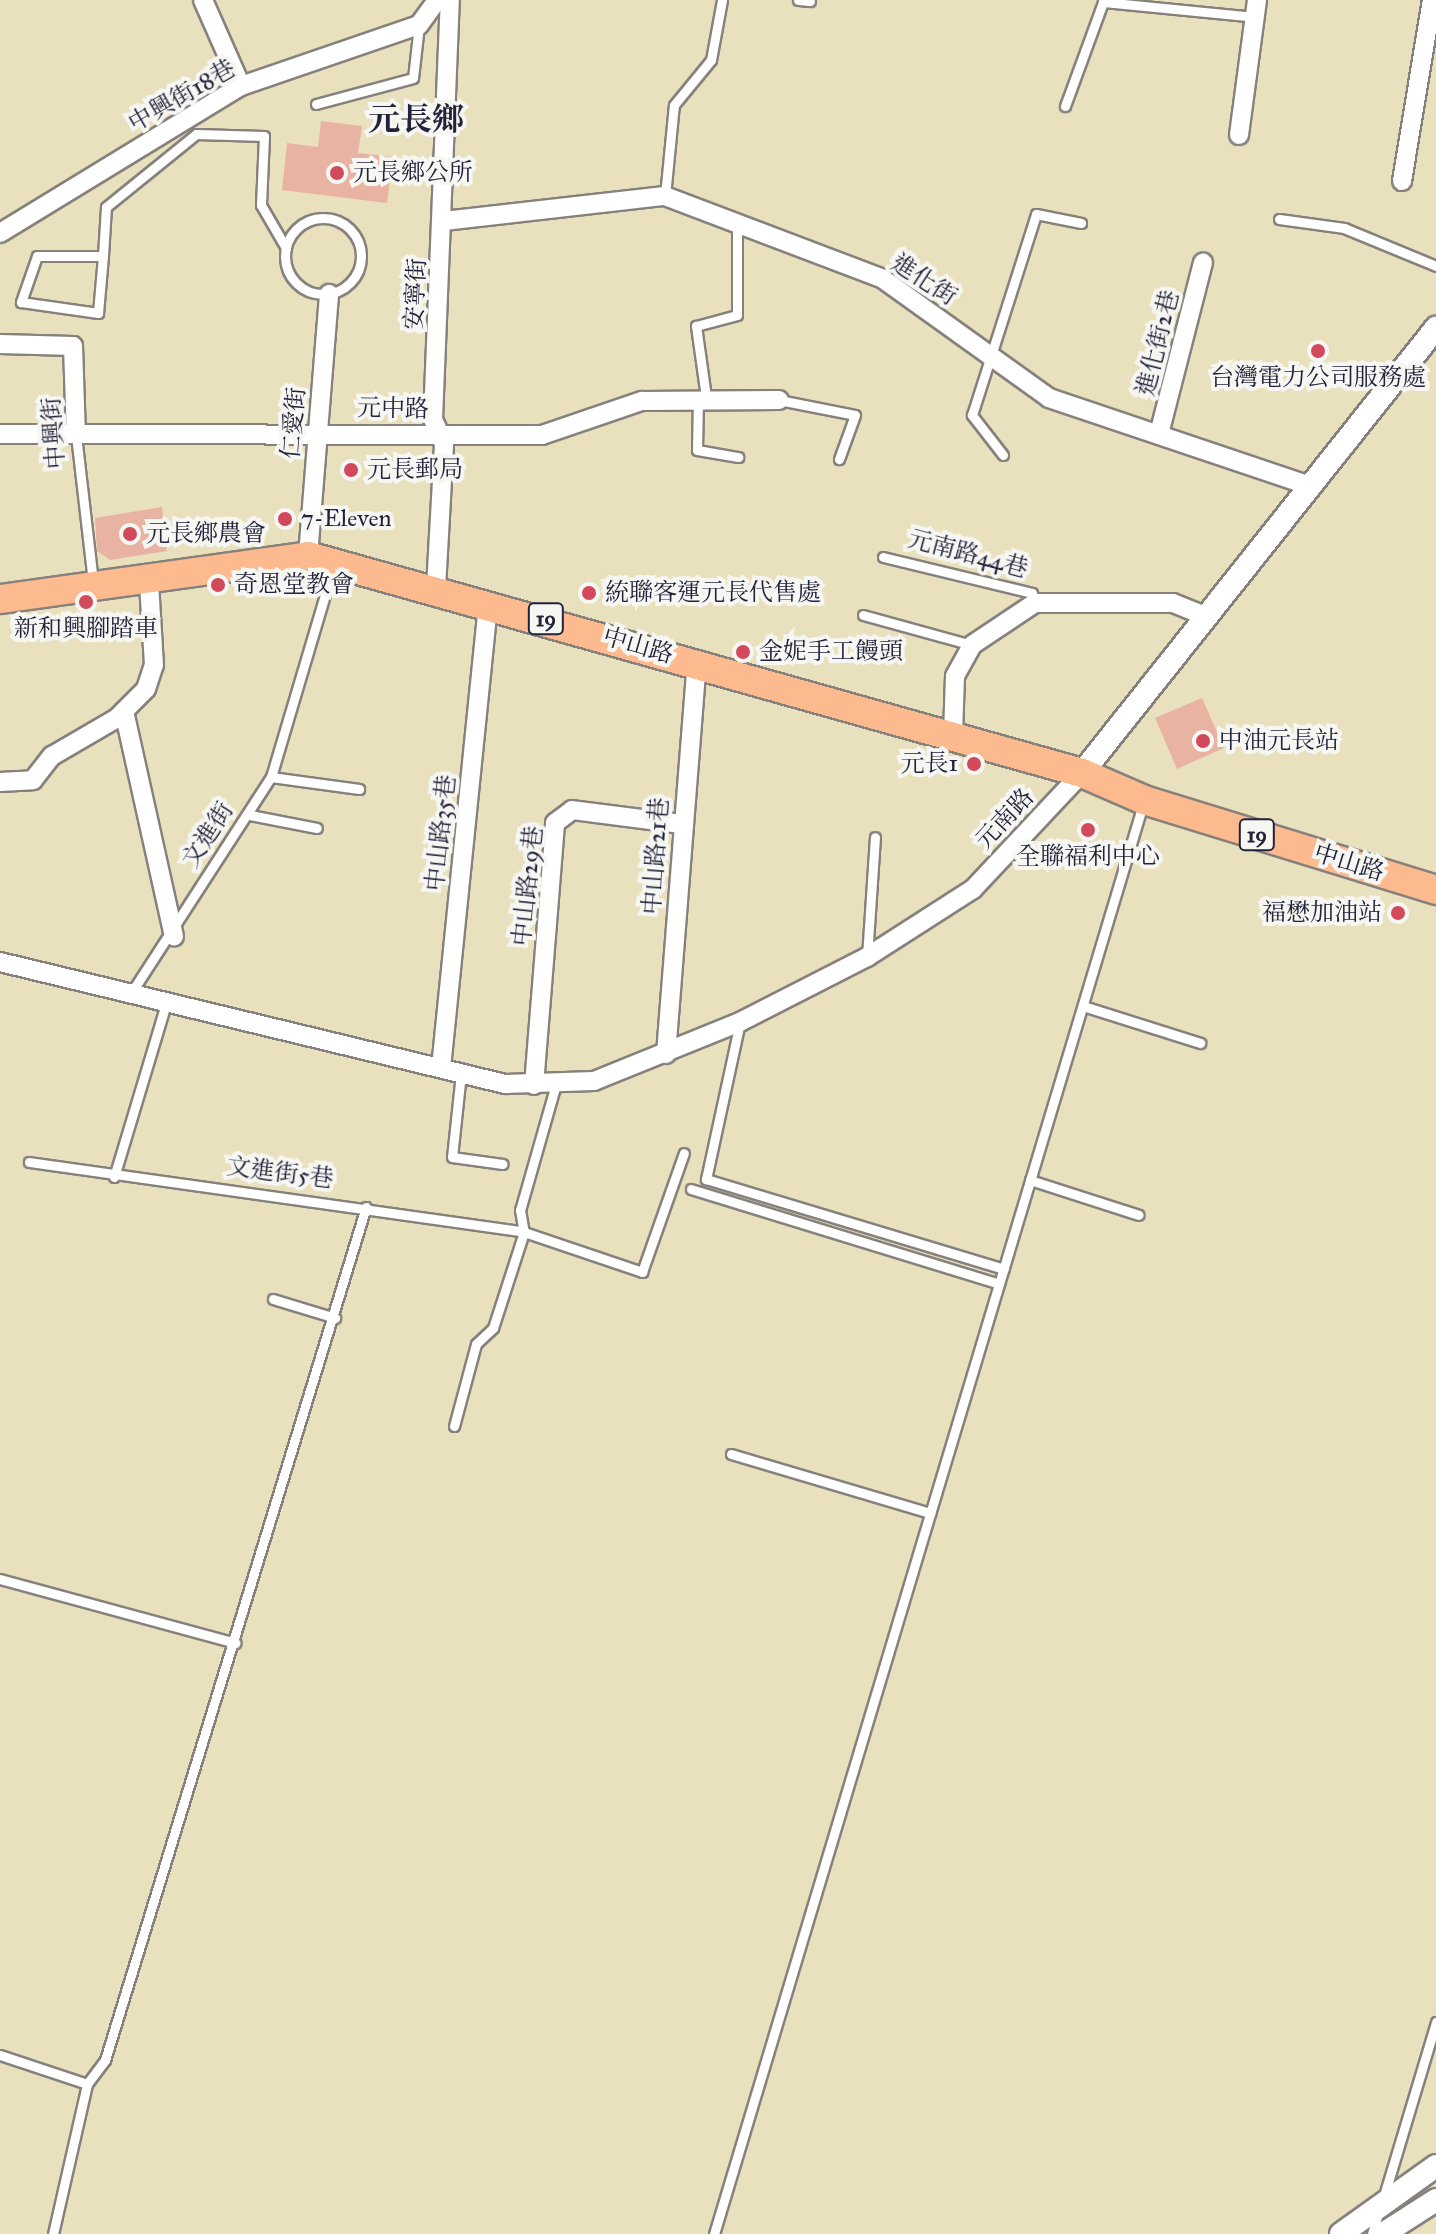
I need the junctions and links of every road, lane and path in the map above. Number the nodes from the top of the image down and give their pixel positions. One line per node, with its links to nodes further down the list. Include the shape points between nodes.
1 (203, 0): 10 (street)
2 (437, 0): 9 (street)
3 (450, 0): 17 (street, 安寧街)
4 (722, 0): 15 (lane, via 711,60 674,105)
5 (798, 0): 7 (lane)
6 (1432, 0): 14 (street)
7 (810, 1)
8 (1256, 8): 12 (lane, via 1103,2); 13 (street)
9 (419, 25): 10 (street, 中興街18巷); 11 (lane, via 413,78)
10 (241, 86): 20 (street, 中興街18巷)
11 (316, 104)
12 (1065, 106)
13 (1239, 135)
14 (1402, 181)
15 (665, 196): 17 (street, 進化街); 19 (street, 進化街)
16 (1279, 219): 24 (lane, via 1344,228)
17 (444, 221): 33 (street, 安寧街, via 433,419)
18 (1081, 223): 28 (lane, via 1036,214)
19 (737, 224): 28 (street, 進化街, via 883,279); 29 (lane, via 737,315 696,326)
20 (0, 233)
21 (286, 248): 22 (lane, via 261,205 264,136 196,134 106,207); 25 (lane, via 301,288); 25 (lane, via 302,224 316,219 344,224 355,235 361,265 343,289)
22 (103, 256): 22 (lane, via 98,313 21,302 37,256)
23 (1203, 263): 34 (street, 進化街2巷)
24 (1436, 266)
25 (329, 294): 31 (street, 仁愛街)
26 (1436, 328): 39 (street, 元南路)
27 (0, 344): 35 (street, 中興街, via 73,346)
28 (991, 353): 34 (street, 進化街, via 1049,398); 36 (lane, via 972,415)
29 (702, 397): 30 (street, 元中路); 33 (street, 元中路, via 642,401 542,435); 37 (lane, via 697,450)
30 (779, 400): 38 (lane, via 855,415)
31 (316, 431): 33 (street, 元中路); 35 (street, 元中路); 41 (street, 仁愛街)
32 (0, 434): 35 (street, 元中路)
33 (439, 434): 43 (street, 安寧街)
34 (1159, 434): 39 (street, 進化街)
35 (76, 435): 44 (lane, 中興街)
36 (1003, 455)
37 (738, 457)
38 (839, 459)
39 (1308, 485): 49 (street, 元南路)
40 (883, 557): 47 (lane, 元南路44巷, via 1032,593)
41 (321, 560): 42 (main road, 中山路 / 19); 43 (main road, 中山路 / 19); 55 (lane, 文進街)
42 (149, 583): 44 (main road, 中山路 / 19); 52 (street, via 154,665 146,689)
43 (436, 588): 46 (main road, 中山路 / 19)
44 (94, 589): 45 (main road, 中山路 / 19)
45 (0, 599)
46 (488, 603): 51 (main road, 中山路 / 19); 74 (street, 中山路35巷)
47 (1035, 603): 49 (street, 元南路44巷, via 1173,603); 50 (street, 元南路44巷)
48 (863, 615): 50 (lane)
49 (1205, 616): 54 (street, 元南路)
50 (972, 645): 53 (street, via 955,676)
51 (697, 662): 53 (main road, 中山路 / 19); 60 (street, 中山路21巷)
52 (124, 711): 56 (street, via 52,756 33,780); 65 (street)
53 (953, 736): 54 (main road, 中山路 / 19)
54 (1082, 773): 58 (main road, 中山路 / 19); 63 (main road, 中山路 / 19, via 1103,770); 66 (street, 元南路, via 973,889)
55 (271, 777): 57 (lane); 59 (lane, 文進街)
56 (0, 782)
57 (359, 789)
58 (1144, 800): 64 (main road, 中山路 / 19); 70 (lane)
59 (250, 815): 61 (lane); 65 (lane, 文進街)
60 (682, 824): 73 (street, 中山路21巷); 77 (street, 中山路29巷, via 572,810 555,823)
61 (317, 828)
62 (875, 837): 66 (lane)
63 (1436, 871)
64 (1436, 890)
65 (174, 937): 68 (lane, 文進街)
66 (867, 957): 71 (street, 元南路)
67 (0, 962): 68 (street)
68 (133, 990): 69 (street)
69 (167, 999): 74 (street); 81 (lane)
70 (1083, 1006): 72 (lane); 82 (lane)
71 (740, 1022): 73 (street, 元南路); 87 (lane, via 706,1179)
72 (1200, 1043)
73 (666, 1054): 76 (street, 元南路, via 594,1081)
74 (441, 1068): 75 (street, 元南路)
75 (461, 1073): 77 (street, 元南路); 80 (lane, via 452,1157)
76 (556, 1084): 77 (street, 元南路); 86 (lane, via 520,1210)
77 (534, 1085)
78 (684, 1153): 86 (lane, 文進街5巷, via 642,1272)
79 (29, 1162): 81 (lane, 文進街5巷)
80 (503, 1164)
81 (114, 1177): 84 (lane, 文進街5巷)
82 (1030, 1180): 85 (lane); 87 (lane)
83 (691, 1189): 88 (lane)
84 (366, 1207): 86 (lane, 文進街5巷); 90 (lane)
85 (1139, 1215)
86 (524, 1232): 91 (lane, via 493,1328 476,1344)
87 (1004, 1269): 88 (lane)
88 (999, 1284): 93 (lane)
89 (273, 1299): 90 (lane)
90 (335, 1318): 95 (lane)
91 (454, 1426)
92 (731, 1454): 93 (lane)
93 (930, 1513): 103 (lane)
94 (0, 1579): 95 (lane)
95 (235, 1643): 98 (lane, via 105,2060)
96 (1436, 2022): 101 (lane)
97 (0, 2055): 98 (lane)
98 (87, 2084): 102 (lane)
99 (1436, 2166): 101 (street)
100 (1436, 2200): 106 (street)
101 (1379, 2210): 104 (street); 105 (lane)
102 (53, 2234)
103 (714, 2234)
104 (1341, 2234)
105 (1372, 2234)
106 (1383, 2234)

